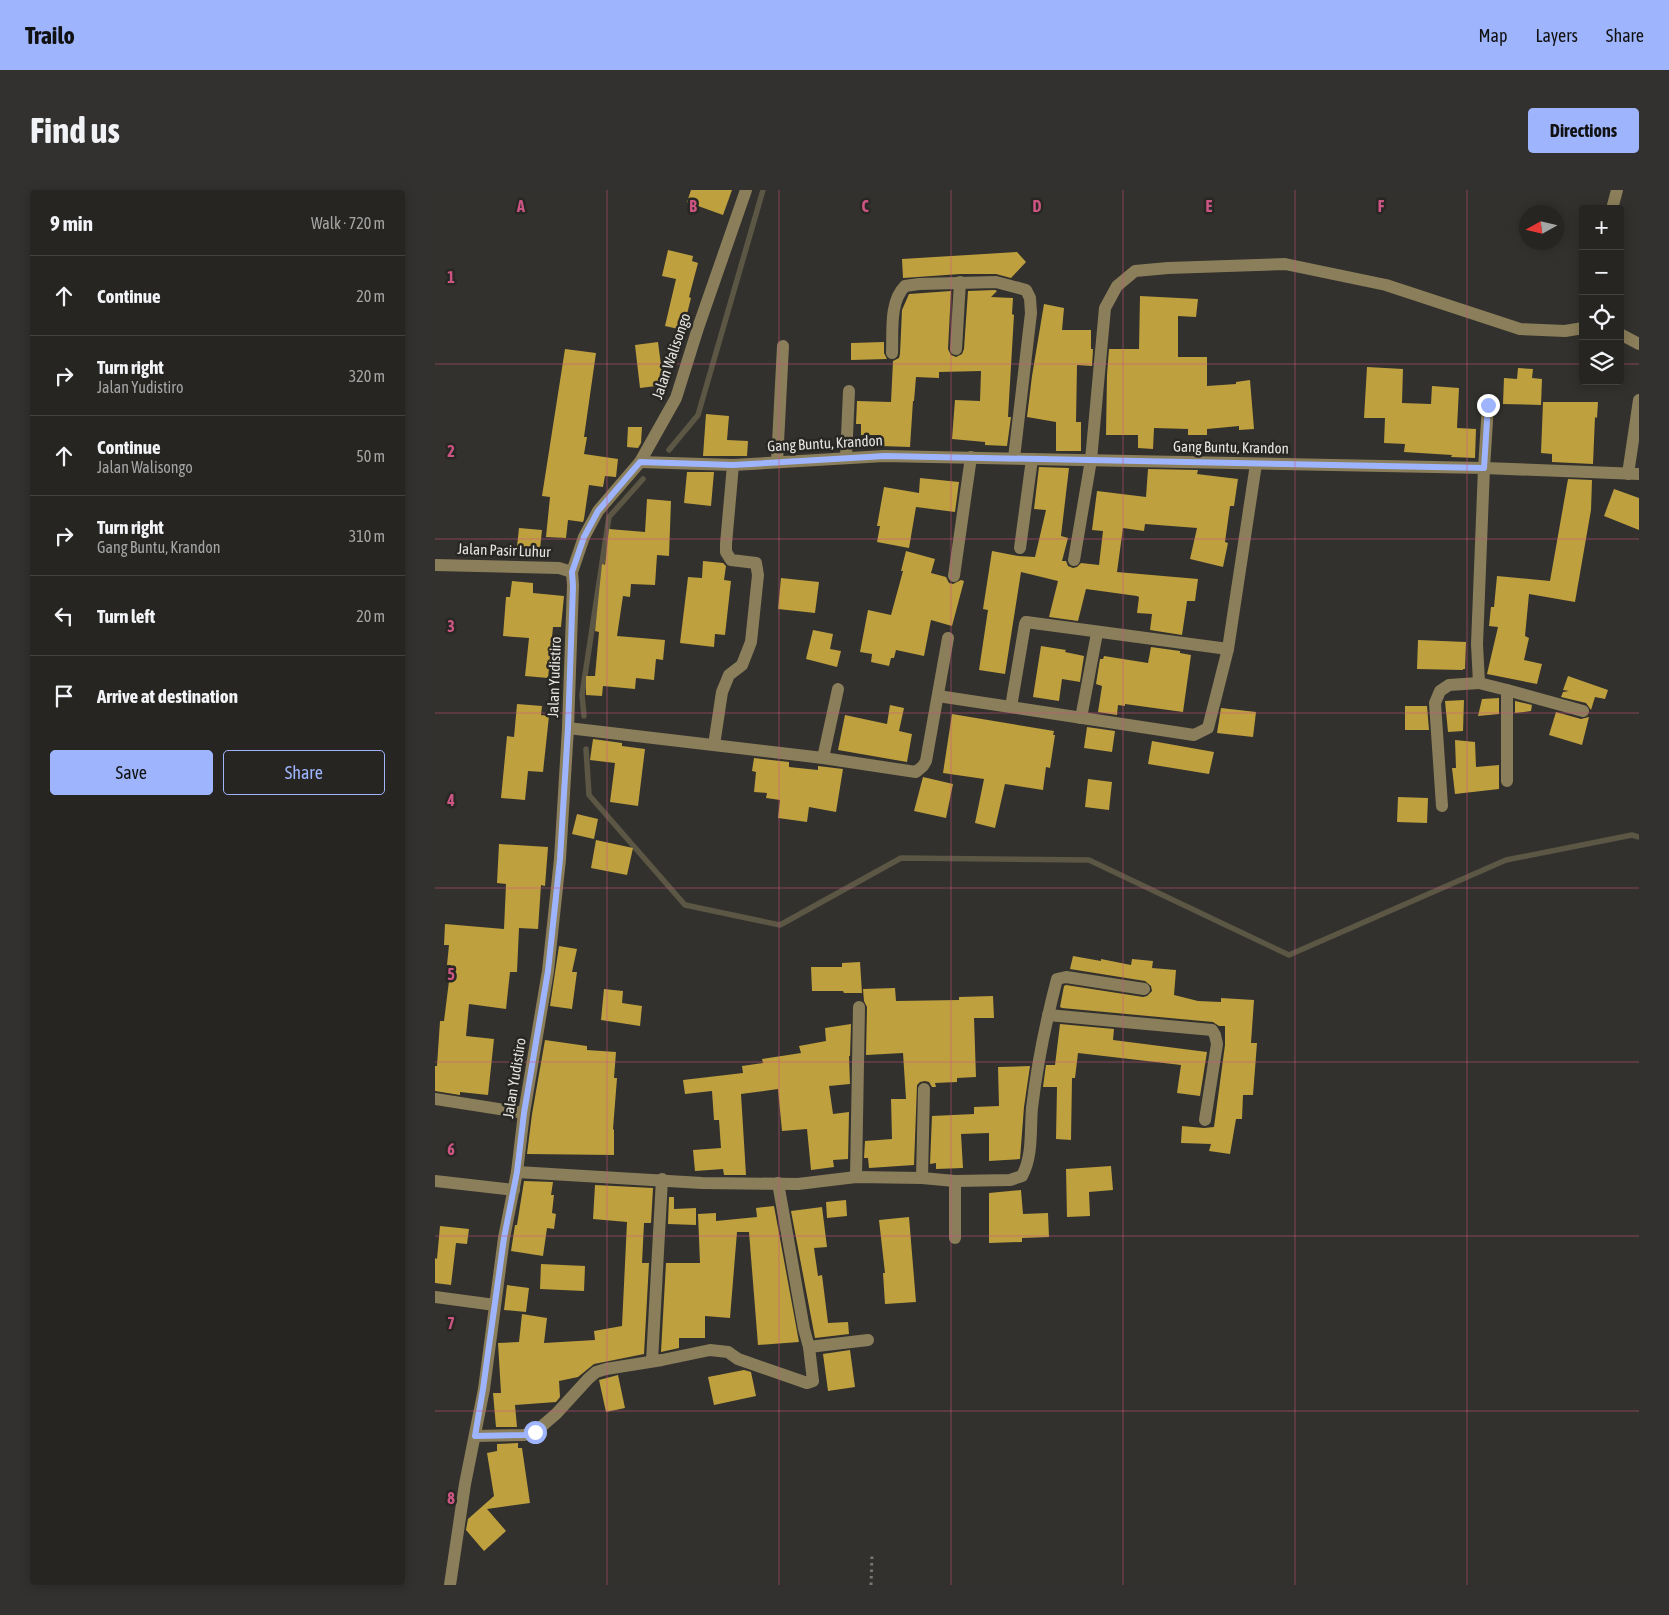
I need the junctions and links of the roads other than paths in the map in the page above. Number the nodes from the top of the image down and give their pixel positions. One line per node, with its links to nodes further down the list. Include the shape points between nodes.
1 (746, 190): 19 (street, Jalan Walisongo, via 676,398)
2 (1617, 190): 3 (street)
3 (1613, 205)
4 (960, 282): 9 (street); 10 (street, via 919,284 905,286 901,290 895,303); 16 (street, via 996,282 1026,290 1030,298)
5 (1579, 329): 18 (street, via 1520,329 1386,285 1285,264 1135,271 1117,286 1105,308)
6 (1624, 336): 7 (street)
7 (1639, 344)
8 (783, 346): 20 (street)
9 (956, 349)
10 (892, 353)
11 (849, 391): 15 (street)
12 (1639, 400): 24 (street)
13 (1488, 405): 23 (street)
14 (971, 457): 15 (street, Gang Buntu, Krandon); 16 (street, Gang Buntu, Krandon); 29 (street)
15 (846, 458): 20 (street, Gang Buntu, Krandon)
16 (1014, 458): 17 (street, Gang Buntu, Krandon)
17 (1032, 459): 18 (street, Gang Buntu, Krandon); 25 (street)
18 (1091, 460): 21 (street, Gang Buntu, Krandon); 26 (street)
19 (640, 462): 22 (street, Gang Buntu, Krandon); 28 (street, Jalan Walisongo, via 598,511 584,537)
20 (777, 462): 22 (street, Gang Buntu, Krandon)
21 (1256, 464): 23 (street, Gang Buntu, Krandon); 32 (street)
22 (733, 465): 41 (street, via 726,552 731,560 756,562 758,575 751,642 742,665 729,675 722,692)
23 (1484, 468): 24 (street, Gang Buntu, Krandon); 33 (street, via 1477,644)
24 (1633, 474)
25 (1020, 548)
26 (1074, 560)
27 (435, 565): 28 (street, Jalan Pasir Luhur, via 559,568)
28 (572, 572): 40 (street, Jalan Yudistiro)
29 (954, 576)
30 (1097, 633): 32 (street); 37 (street, via 1025,624); 39 (street)
31 (948, 638): 36 (street)
32 (1228, 649): 39 (street, via 1207,728 1199,734)
33 (1479, 683): 35 (street); 44 (street, via 1449,685 1439,691 1435,702)
34 (838, 689): 42 (street)
35 (1507, 690): 38 (street); 43 (street)
36 (938, 696): 37 (street); 42 (street, via 925,761 918,771 912,773)
37 (1011, 707): 39 (street)
38 (1583, 711)
39 (1081, 718)
40 (568, 728): 41 (street); 50 (street, Jalan Yudistiro, via 560,859 550,952)
41 (714, 745): 42 (street)
42 (823, 758)
43 (1507, 781)
44 (1442, 806)
45 (1144, 989): 47 (street, via 1060,977)
46 (859, 1008): 53 (street)
47 (1048, 1015): 51 (street, via 1212,1030 1217,1044); 57 (street, via 1032,1108 1028,1164 1022,1176 1010,1180)
48 (924, 1089): 54 (street)
49 (435, 1099): 50 (street)
50 (524, 1113): 52 (street, Jalan Yudistiro)
51 (1205, 1120)
52 (517, 1172): 55 (street); 59 (street, Jalan Yudistiro)
53 (856, 1178): 54 (street); 58 (street)
54 (922, 1178): 57 (street)
55 (662, 1179): 58 (street, via 702,1183); 65 (street)
56 (435, 1181): 59 (street)
57 (955, 1181): 60 (street)
58 (778, 1183): 64 (street)
59 (514, 1190): 62 (street, Jalan Yudistiro)
60 (955, 1238)
61 (435, 1297): 62 (street)
62 (495, 1305): 66 (street, Jalan Yudistiro)
63 (868, 1340): 64 (street)
64 (809, 1347): 65 (street, via 813,1381 807,1383 738,1359 728,1352 710,1350)
65 (652, 1361): 66 (street, via 597,1372 535,1432)
66 (475, 1436): 67 (street, Jalan Yudistiro)
67 (450, 1585)

